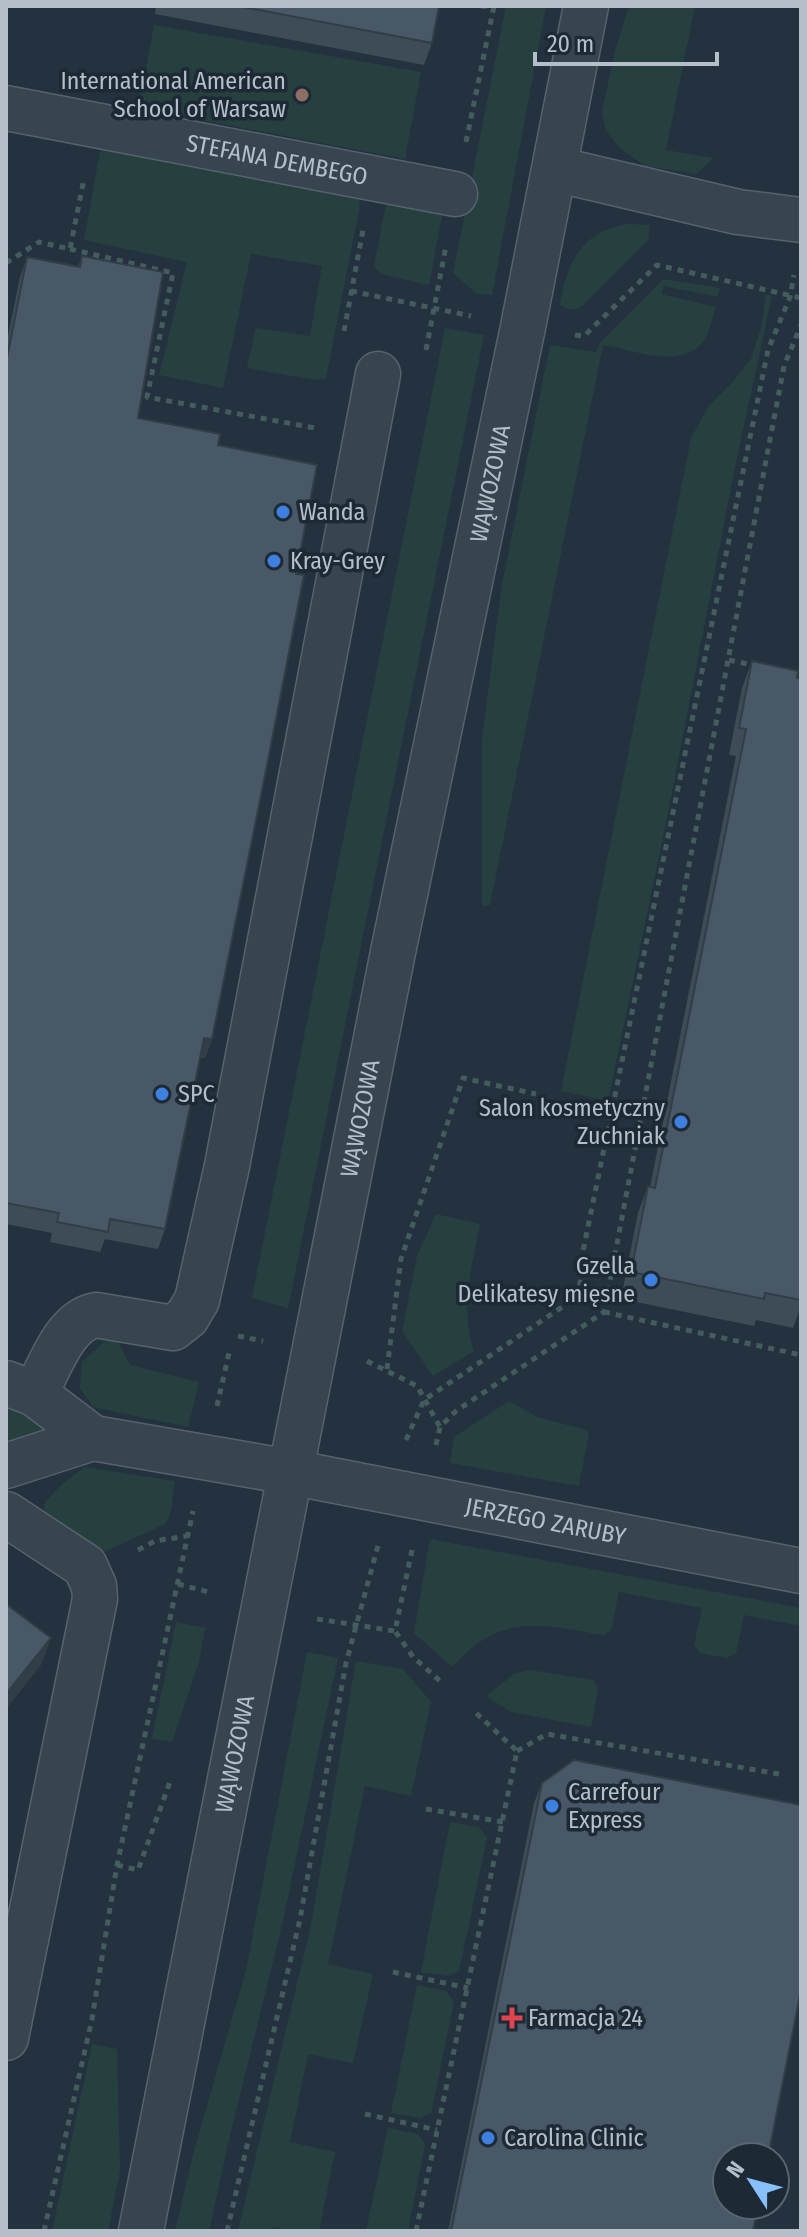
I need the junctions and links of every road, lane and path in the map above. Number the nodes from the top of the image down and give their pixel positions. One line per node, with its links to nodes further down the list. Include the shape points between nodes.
1 (481, 6): 2 (path)
2 (494, 6): 7 (path)
3 (586, 6): 5 (street, WĄWOZOWA)
4 (6, 108): 6 (street, STEFANA DEMBEGO)
5 (555, 169): 9 (street, via 738,212); 34 (street, WĄWOZOWA)
6 (373, 178): 7 (street, STEFANA DEMBEGO); 12 (path)
7 (455, 194)
8 (75, 220): 10 (path)
9 (801, 220)
10 (70, 249): 11 (path, via 39,242); 20 (path, via 173,273 147,397)
11 (6, 263)
12 (351, 291): 15 (path); 18 (path)
13 (790, 297): 14 (path); 17 (path, via 657,265 584,336); 29 (path, via 768,350 577,1297)
14 (801, 298)
15 (473, 317)
16 (801, 325): 21 (path, via 784,366)
17 (573, 334)
18 (342, 337)
19 (378, 374): 20 (street)
20 (366, 436): 28 (street, via 197,1300 173,1328 85,1317)
21 (729, 660): 22 (path); 24 (path)
22 (758, 666)
23 (536, 1094): 27 (path, via 463,1078 401,1259)
24 (604, 1312): 25 (path); 30 (path)
25 (801, 1355)
26 (366, 1361): 27 (path)
27 (387, 1369): 29 (path, via 417,1386)
28 (20, 1388): 31 (street)
29 (424, 1400): 30 (path); 35 (path, via 401,1452)
30 (440, 1427): 32 (path)
31 (93, 1438): 33 (street); 34 (street, JERZEGO ZARUBY)
32 (434, 1453)
33 (6, 1466)
34 (290, 1472): 35 (street, JERZEGO ZARUBY); 55 (street, WĄWOZOWA)
35 (392, 1492): 39 (street, JERZEGO ZARUBY); 41 (path)
36 (194, 1506): 54 (path, via 117,1865 92,2019)
37 (6, 1514): 51 (street, via 85,1566 95,1599)
38 (414, 1544): 42 (path)
39 (801, 1571)
40 (313, 1618): 41 (path)
41 (356, 1625): 42 (path); 56 (path, via 300,1919)
42 (395, 1631): 43 (path, via 413,1657)
43 (441, 1682)
44 (476, 1713): 45 (path)
45 (517, 1751): 46 (path, via 547,1734); 48 (path)
46 (779, 1774)
47 (426, 1809): 48 (path)
48 (503, 1822): 50 (path)
49 (393, 1972): 50 (path)
50 (468, 1988): 53 (path)
51 (6, 2038)
52 (365, 2114): 53 (path)
53 (437, 2130): 57 (path)
54 (44, 2231)
55 (141, 2231)
56 (227, 2231)
57 (416, 2231)

